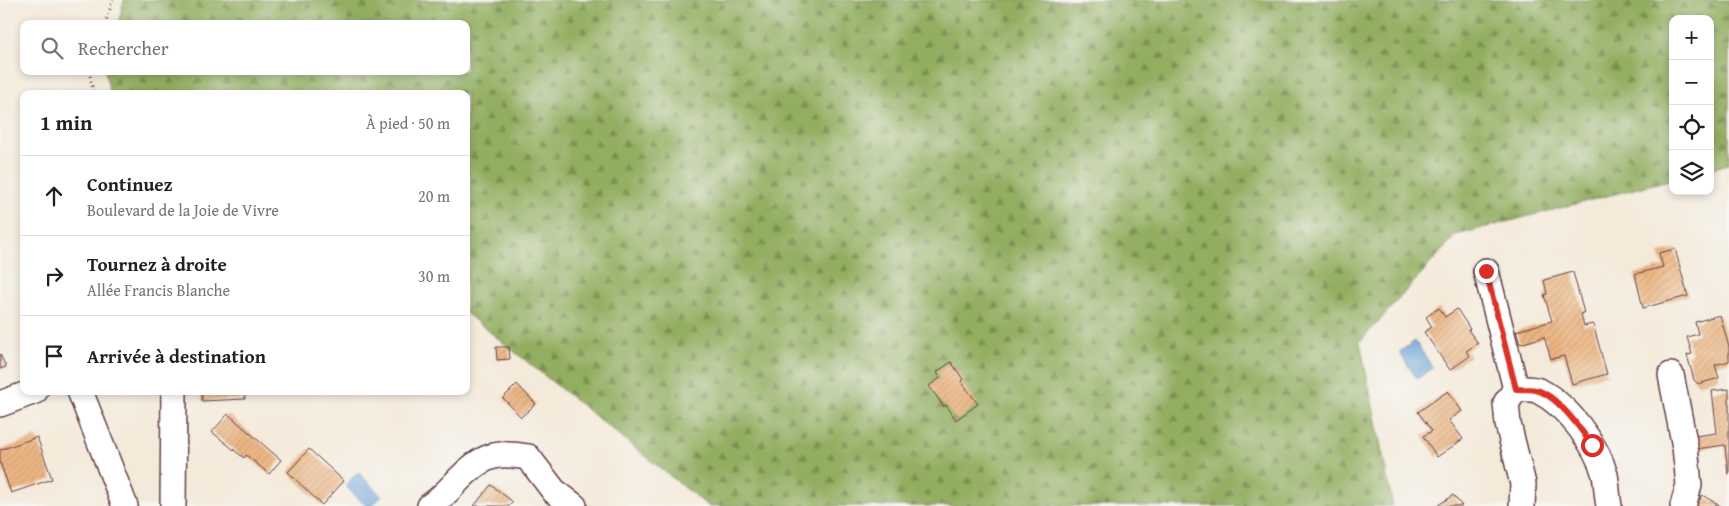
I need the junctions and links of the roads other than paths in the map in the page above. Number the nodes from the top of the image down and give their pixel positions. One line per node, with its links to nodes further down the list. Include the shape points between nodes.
1 (1486, 271): 3 (street)
2 (1671, 376): 14 (street, via 1686,447 1689,485)
3 (1516, 389): 12 (street, via 1506,403 1523,484); 13 (street, via 1538,390 1557,402 1576,423 1592,445 1605,474)
4 (24, 395): 7 (street)
5 (81, 395): 8 (street)
6 (174, 395): 9 (street)
7 (0, 404)
8 (116, 504)
9 (173, 506)
10 (430, 506): 11 (street, via 476,463 500,454 528,457 554,491)
11 (574, 506)
12 (1522, 506)
13 (1608, 506)
14 (1683, 506)

